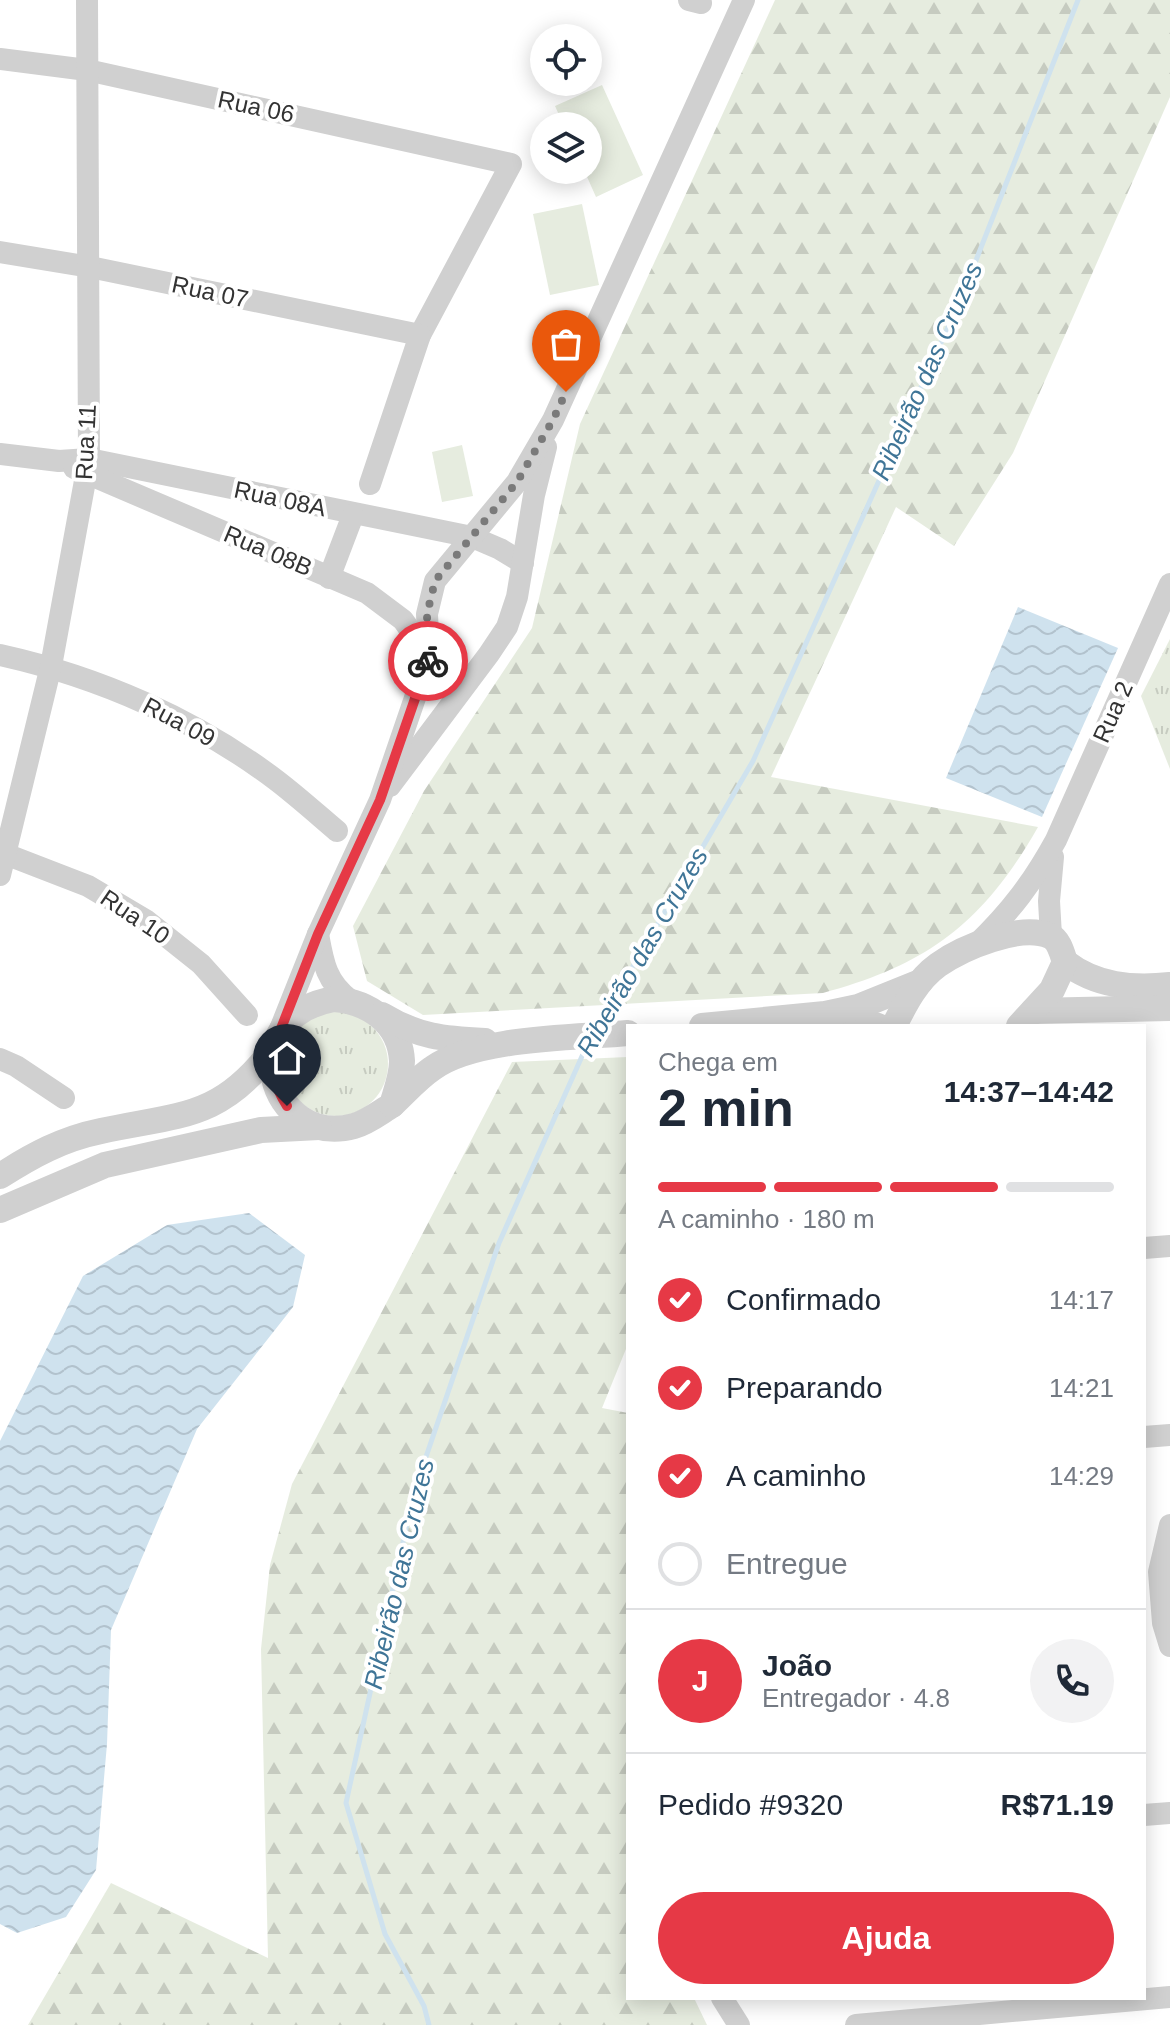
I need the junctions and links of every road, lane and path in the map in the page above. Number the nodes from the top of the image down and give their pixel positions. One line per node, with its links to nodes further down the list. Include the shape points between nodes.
1 (87, 0): 4 (street, Rua 11)
2 (744, 0): 8 (street)
3 (0, 59): 4 (street, Rua 06)
4 (87, 70): 6 (street, Rua 11); 7 (street, Rua 06, via 511,164)
5 (0, 252): 6 (street, Rua 07)
6 (90, 267): 7 (street, Rua 07); 10 (street, Rua 11)
7 (420, 335): 11 (street)
8 (553, 420): 13 (street, via 517,482); 14 (street)
9 (0, 454): 10 (street)
10 (88, 466): 12 (street, Rua 08A); 15 (street, Rua 08B); 19 (street, Rua 11)
11 (370, 484)
12 (353, 515): 13 (street, Rua 08A); 15 (street)
13 (472, 537): 14 (street, Rua 08A); 18 (street, via 435,581 427,614)
14 (523, 563): 20 (street, via 507,627)
15 (329, 578): 18 (street, Rua 08B, via 386,605)
16 (1170, 584): 23 (street, Rua 2)
17 (0, 655): 19 (street, Rua 09)
18 (429, 657): 20 (street); 21 (street)
19 (51, 666): 22 (street, Rua 09, via 137,699 209,735 276,780); 24 (street, Rua 11)
20 (469, 680): 21 (street)
21 (380, 800): 25 (street)
22 (337, 831)
23 (1056, 840): 26 (street, Rua 2, via 1050,870); 27 (street, Rua 2, via 1017,903)
24 (2, 860): 34 (street, Rua 10, via 88,886 147,921 201,964)
25 (318, 934): 31 (street, via 326,974 339,992); 40 (street)
26 (1051, 936): 27 (street, via 1028,932); 28 (street)
27 (976, 946): 29 (street, via 937,966)
28 (1065, 962): 30 (street, via 1080,973 1123,986); 35 (street, via 1052,990)
29 (920, 982): 33 (street); 38 (street)
30 (1170, 985)
31 (362, 1005): 40 (street, via 317,1001 288,1020); 41 (street, via 427,1036); 44 (street, via 389,1024 398,1042 402,1062)
32 (1170, 1008): 35 (street)
33 (825, 1014): 36 (street); 37 (street)
34 (247, 1015)
35 (1026, 1019)
36 (722, 1024)
37 (869, 1024)
38 (895, 1024)
39 (626, 1033): 41 (street)
40 (276, 1042): 45 (street, via 271,1070 277,1089 303,1120); 46 (street, via 237,1090 207,1106 44,1148)
41 (517, 1043): 44 (street, via 461,1054 434,1067)
42 (0, 1059): 43 (street)
43 (64, 1098)
44 (392, 1105): 45 (street, via 353,1127)
45 (322, 1127): 47 (street, via 261,1130 105,1165)
46 (0, 1176)
47 (0, 1210)
48 (1170, 1246): 49 (street)
49 (1146, 1248)
50 (1170, 1435): 51 (street)
51 (1146, 1437)
52 (1170, 1525): 53 (street, via 1159,1572)
53 (1159, 1623): 54 (street)
54 (1170, 1646)
55 (1170, 1813): 56 (street)
56 (1146, 1815)
57 (1170, 1997): 58 (street)
58 (1146, 1999)
59 (723, 2000): 61 (street)
60 (1136, 2000): 62 (street)
61 (739, 2025)
62 (856, 2025)

